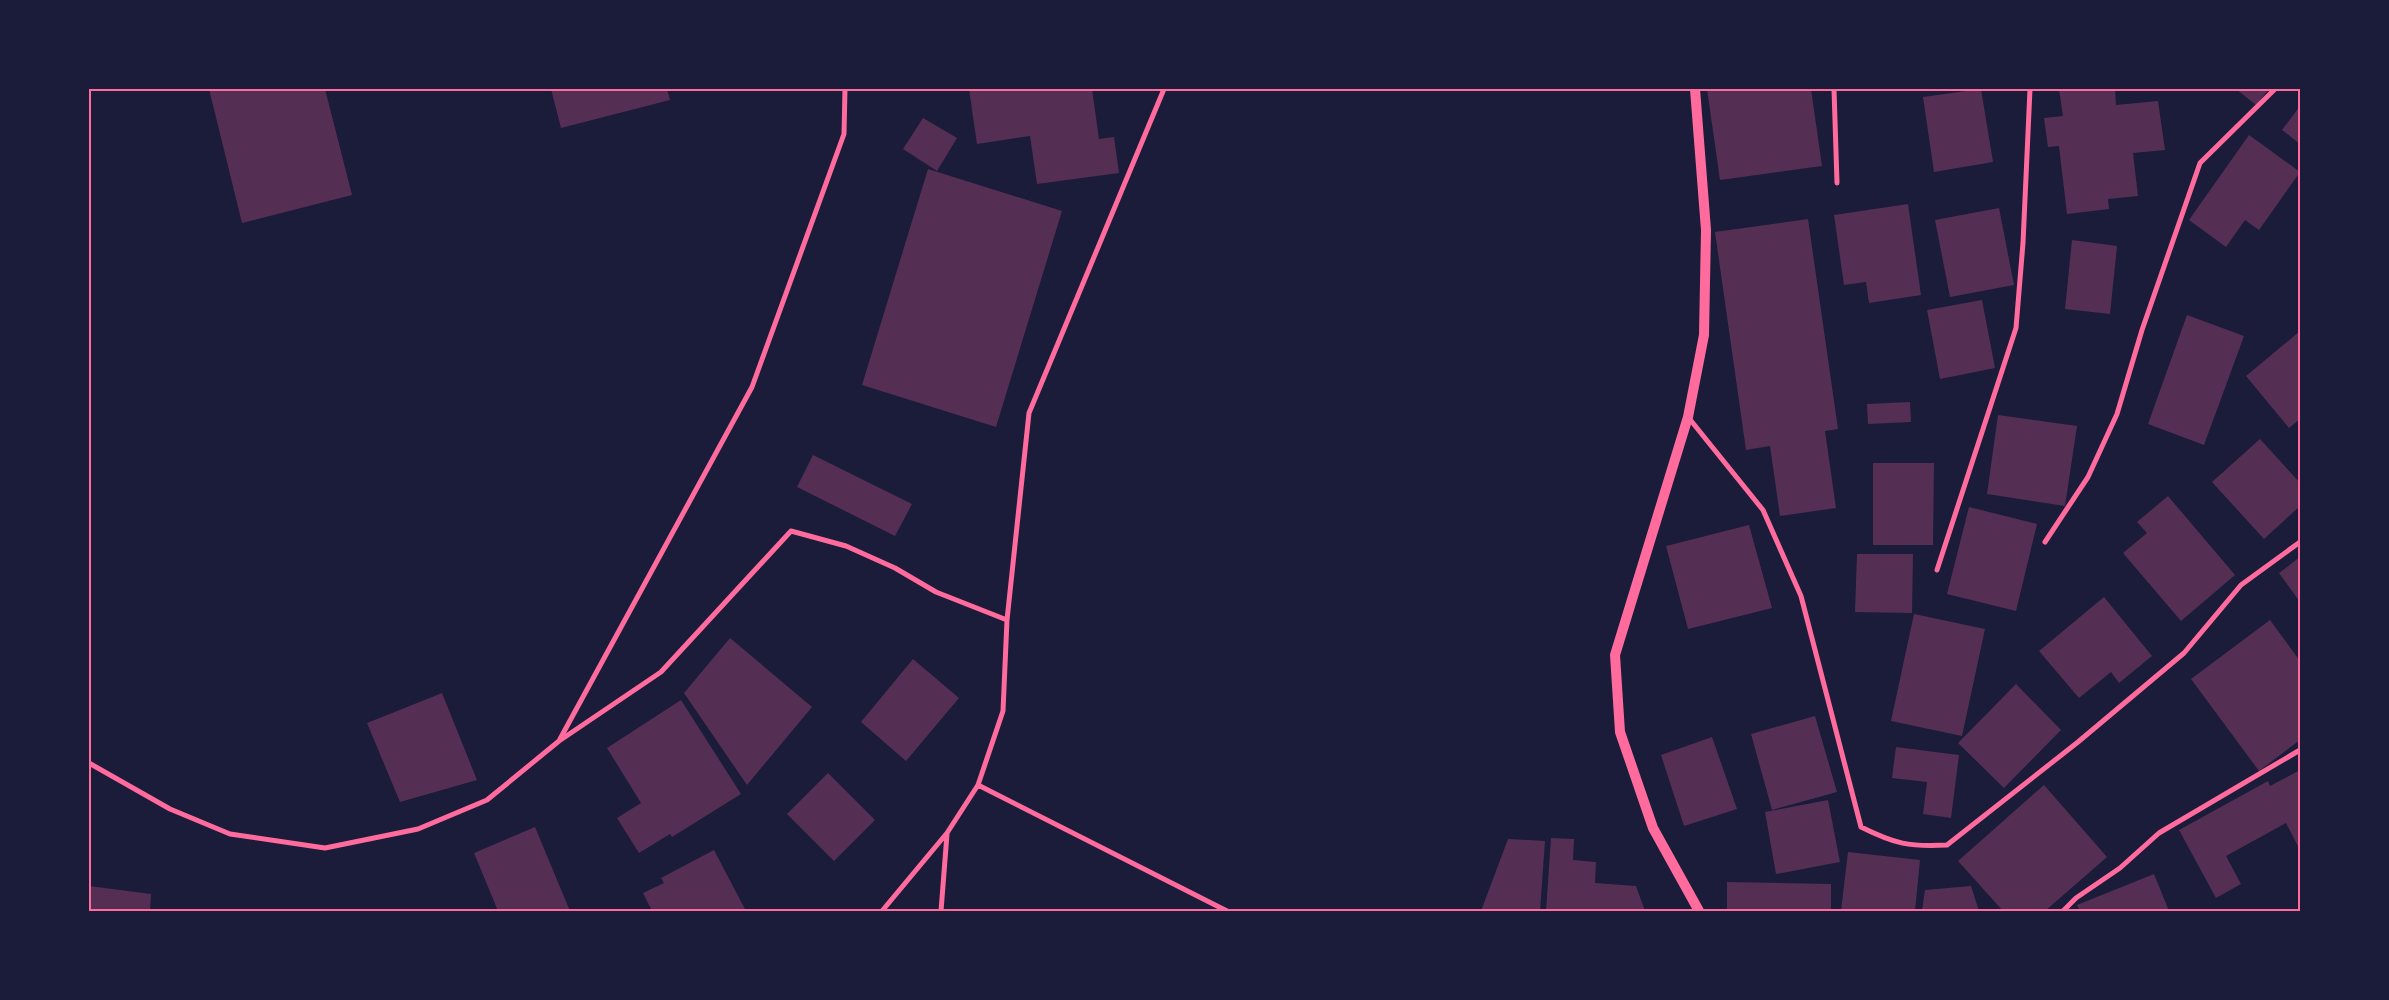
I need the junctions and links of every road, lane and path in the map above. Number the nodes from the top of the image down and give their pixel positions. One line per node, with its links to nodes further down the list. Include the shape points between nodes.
1 (845, 89): 13 (street, via 844,134 752,387)
2 (1164, 89): 12 (street, via 1029,413)
3 (1695, 89): 8 (main road, via 1706,230 1704,335)
4 (1834, 89): 7 (street)
5 (2030, 89): 11 (street, via 2016,328)
6 (2275, 89): 9 (street, via 2200,163 2142,330 2117,414 2088,478)
7 (1837, 183)
8 (1688, 417): 10 (street, via 1763,510 1801,596 1861,827 1889,841 1921,847 1947,845 2184,653 2241,585); 21 (main road, via 1615,655 1620,732 1653,828)
9 (2045, 542)
10 (2300, 542)
11 (1937, 570)
12 (1007, 620): 13 (street, via 936,592 895,568 846,546 791,531 661,672); 16 (street, via 1003,711)
13 (559, 742): 15 (street, via 487,800 418,829 325,848 230,834 170,809)
14 (2300, 750): 22 (street, via 2159,833 2120,868)
15 (89, 763)
16 (978, 785): 17 (street); 20 (street)
17 (947, 833): 18 (street); 19 (street)
18 (882, 911)
19 (941, 911)
20 (1228, 911)
21 (1699, 911)
22 (2062, 911)

